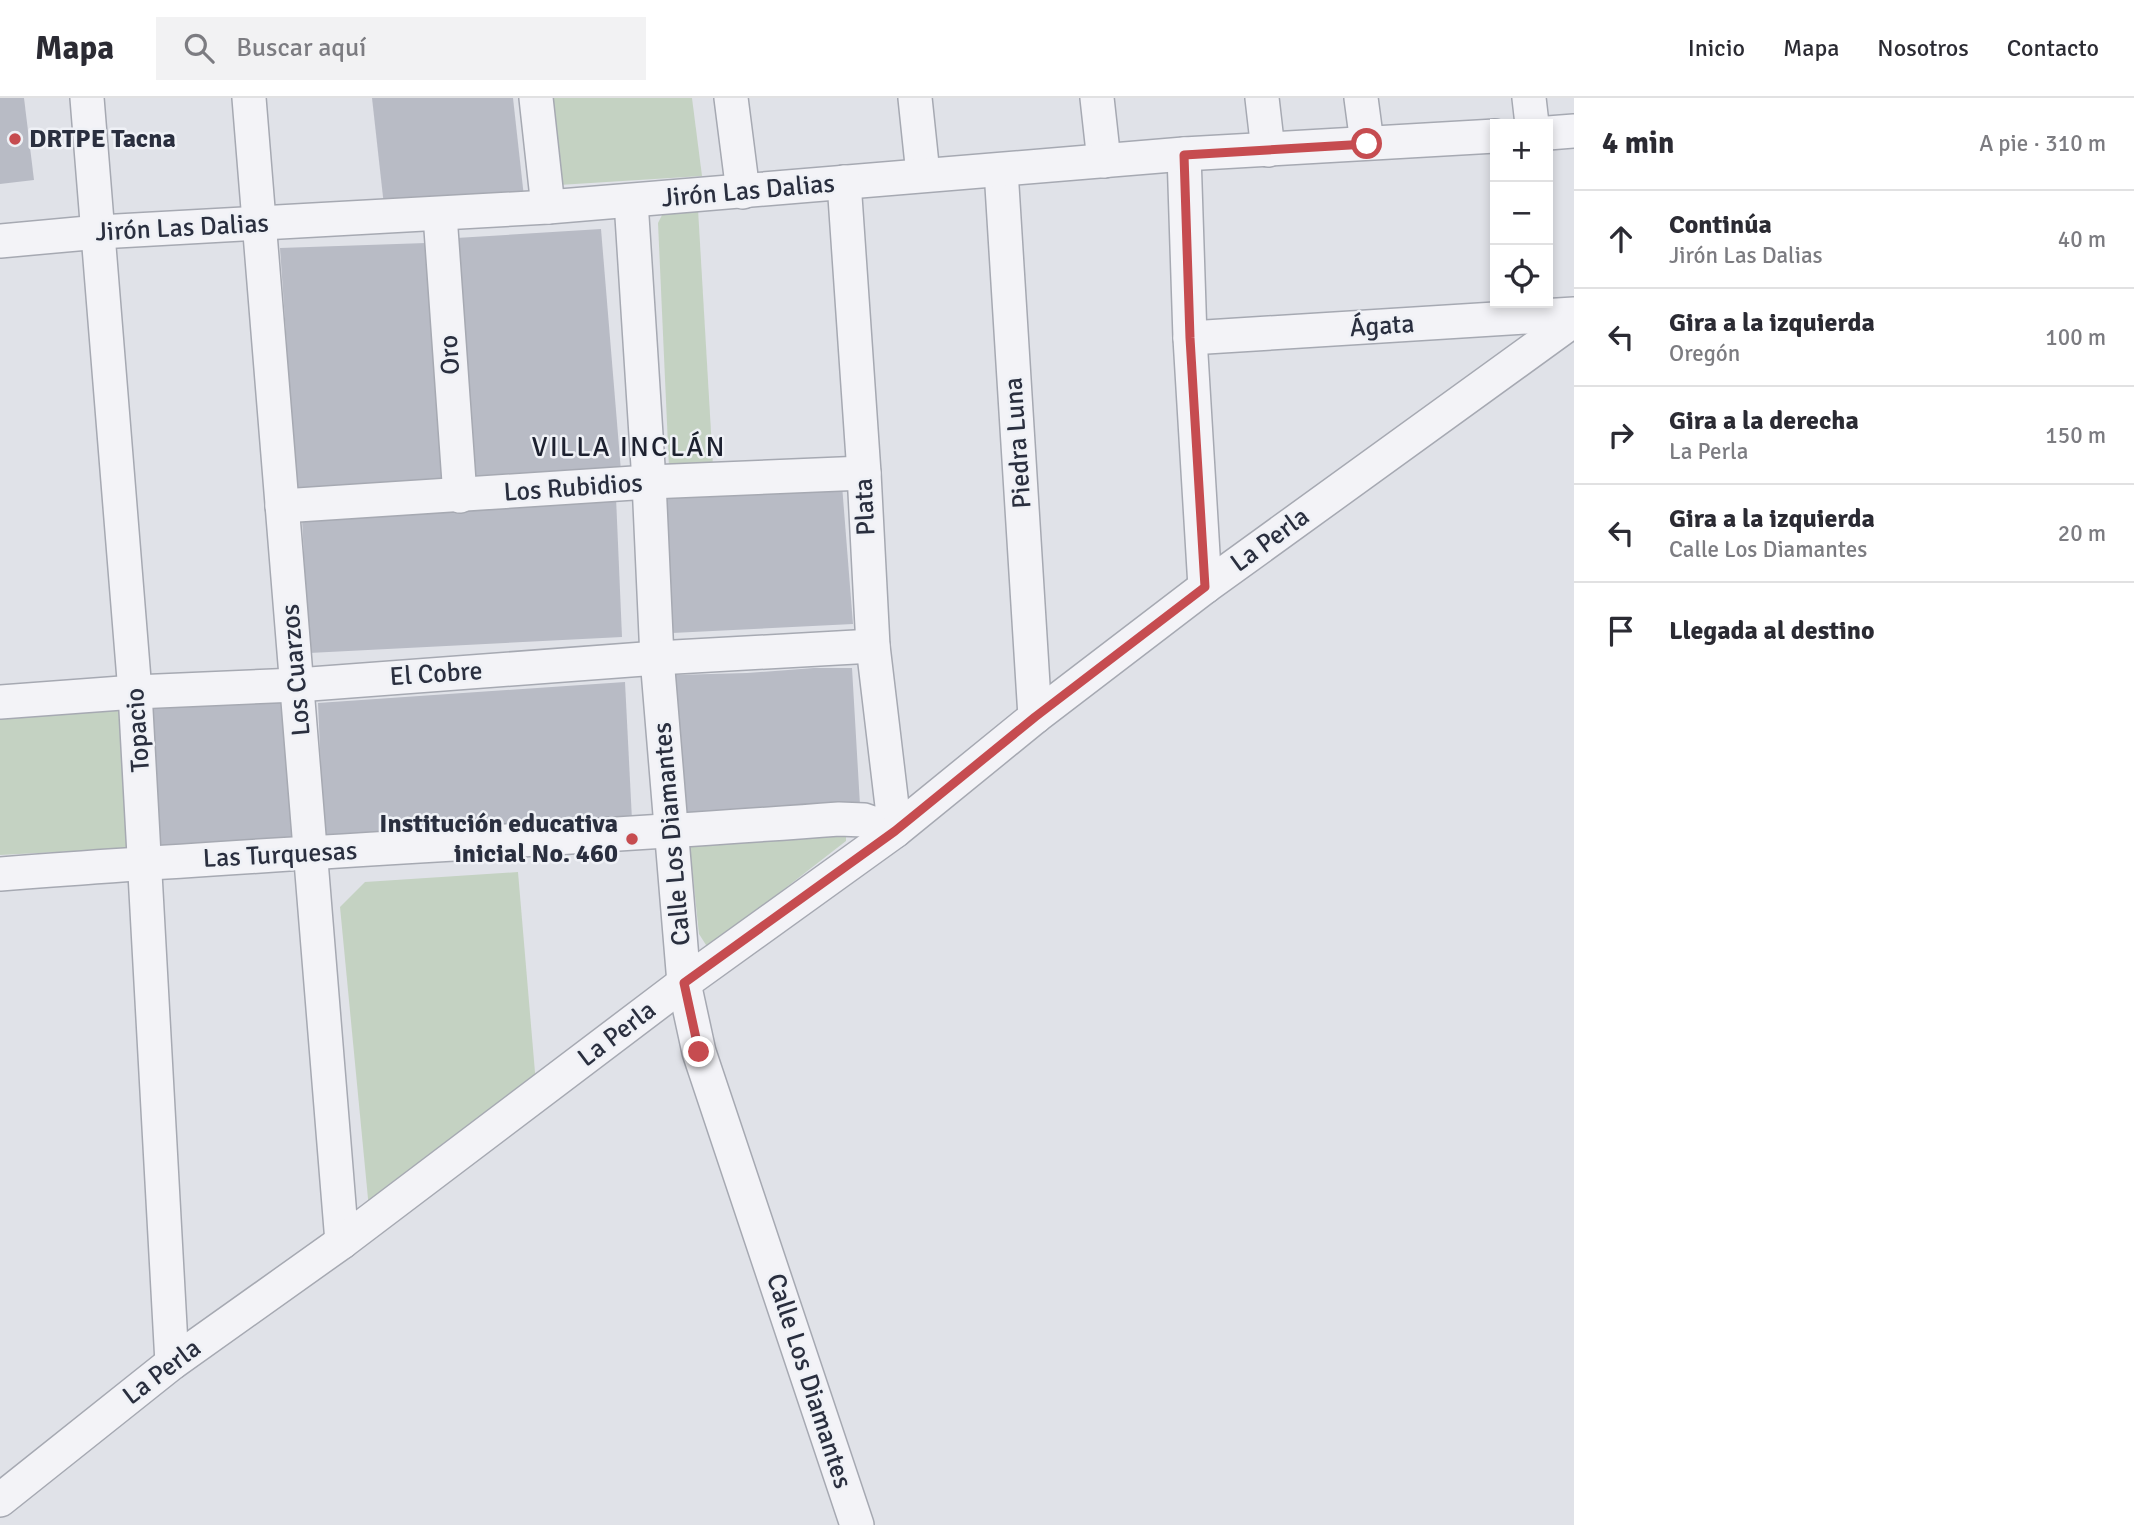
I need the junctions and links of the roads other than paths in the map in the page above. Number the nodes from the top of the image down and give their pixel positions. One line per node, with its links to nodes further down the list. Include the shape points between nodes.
1 (87, 98): 26 (street, Topacio)
2 (249, 98): 25 (street, Los Cuarzos)
3 (536, 98): 23 (street)
4 (731, 98): 21 (street)
5 (915, 98): 19 (street)
6 (1097, 98): 17 (street)
7 (1262, 98): 15 (street)
8 (1361, 98): 14 (street)
9 (1529, 98): 10 (street)
10 (1531, 119)
11 (1574, 131): 12 (street)
12 (1553, 133)
13 (1490, 136): 14 (street, Jirón Las Dalias)
14 (1367, 144): 15 (street, Jirón Las Dalias)
15 (1268, 150): 16 (street, Jirón Las Dalias)
16 (1184, 155): 17 (street, Jirón Las Dalias); 30 (street)
17 (1104, 161): 18 (street, Jirón Las Dalias)
18 (1001, 170): 19 (street, Jirón Las Dalias); 41 (street, Piedra Luna)
19 (923, 174): 20 (street, Jirón Las Dalias)
20 (844, 181): 21 (street, Jirón Las Dalias); 31 (street, Plata)
21 (743, 192): 22 (street, Jirón Las Dalias)
22 (631, 201): 23 (street, Jirón Las Dalias); 32 (street, Calle Los Diamantes)
23 (548, 207): 24 (street, Jirón Las Dalias)
24 (440, 215): 25 (street, Jirón Las Dalias); 33 (street, Oro)
25 (259, 223): 26 (street, Jirón Las Dalias); 34 (street, Los Cuarzos)
26 (99, 232): 27 (street, Jirón Las Dalias); 39 (street, Topacio)
27 (0, 241)
28 (1574, 314): 30 (street, Ágata)
29 (1574, 320): 35 (street, La Perla)
30 (1190, 338): 35 (street)
31 (864, 473): 32 (street, Los Rubidios); 36 (street, Plata)
32 (649, 482): 33 (street, Los Rubidios); 37 (street, Calle Los Diamantes)
33 (460, 496): 34 (street, Los Rubidios)
34 (282, 506): 38 (street, Los Cuarzos)
35 (1205, 587): 41 (street, La Perla)
36 (873, 646): 37 (street, El Cobre); 43 (street, Plata)
37 (657, 658): 38 (street, El Cobre); 42 (street, Calle Los Diamantes)
38 (297, 685): 39 (street, El Cobre); 44 (street, Los Cuarzos)
39 (135, 692): 40 (street, El Cobre); 45 (street, Topacio)
40 (0, 702)
41 (1035, 717): 43 (street, La Perla)
42 (672, 831): 43 (street, Las Turquesas, via 839,819 864,820); 44 (street, Las Turquesas); 47 (street, Calle Los Diamantes)
43 (895, 831): 47 (street, La Perla)
44 (311, 853): 45 (street, Las Turquesas); 48 (street, Los Cuarzos)
45 (146, 863): 46 (street, Las Turquesas); 49 (street, Topacio)
46 (0, 874)
47 (684, 983): 48 (street, La Perla); 51 (street, Calle Los Diamantes, via 699,1052)
48 (342, 1242): 49 (street, La Perla)
49 (172, 1363): 50 (street, La Perla)
50 (0, 1500)
51 (857, 1525)

